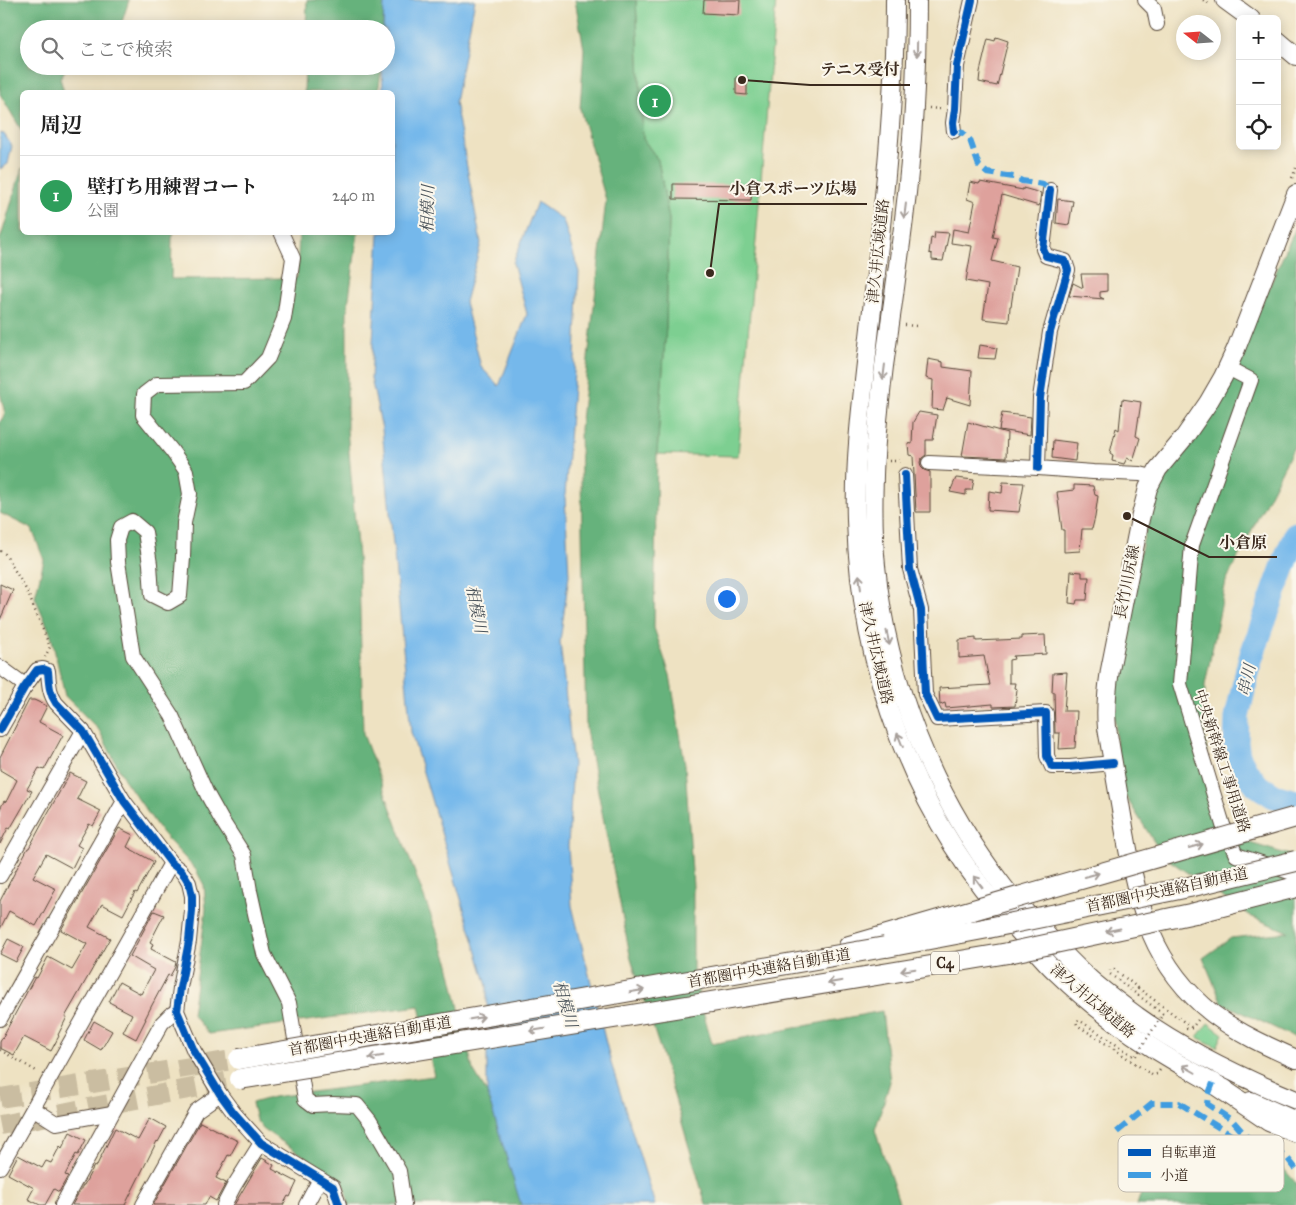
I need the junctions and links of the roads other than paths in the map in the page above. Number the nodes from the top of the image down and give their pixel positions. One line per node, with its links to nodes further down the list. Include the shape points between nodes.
1 (895, 0): 39 (main road, 津久井広域道路, one-way to 1, via 1155,1050 1095,1006 1055,971 1000,912 955,849 924,794 898,735 878,674 860,581 856,486 890,141)
2 (917, 0): 41 (main road, 津久井広域道路, one-way to 41, via 911,154 879,407 874,472 876,568 892,660 911,720 950,805 985,862 1020,907 1083,973 1166,1036 1248,1080)
3 (972, 0): 10 (street, via 957,66)
4 (1145, 0): 7 (street, via 1154,10)
5 (1225, 0): 6 (main road)
6 (1246, 15)
7 (1157, 24)
8 (1281, 43): 9 (main road)
9 (1296, 56)
10 (954, 130)
11 (1050, 190): 16 (street, via 1043,249 1046,256 1065,261 1068,270 1050,332 1040,398)
12 (1292, 190): 14 (main road, 長竹川尻線)
13 (282, 235): 54 (street, via 293,258 284,319 268,358 244,383 157,384 144,394 143,415 186,471 190,494 184,523 180,596 168,602 152,595 145,532 132,522 120,527 118,562 133,656 172,716 206,794 244,854 264,954 289,1003 305,1099 313,1106 357,1105 399,1171)
14 (1228, 368): 18 (main road, 長竹川尻線, via 1204,408); 28 (street, 中央新幹線工事用道路, via 1251,380 1192,545 1180,684 1223,825 1236,856)
15 (929, 463): 16 (street)
16 (1038, 468): 18 (street)
17 (905, 475): 23 (street, via 910,569 921,610 925,694 937,719 1046,712 1047,756 1052,767)
18 (1153, 477): 23 (main road, 長竹川尻線, via 1142,512 1107,690 1106,714)
19 (0, 667): 20 (street)
20 (26, 686): 21 (street); 22 (street, via 37,670 48,671 52,698)
21 (0, 730)
22 (83, 731): 24 (street); 29 (street)
23 (1113, 763): 37 (main road, 長竹川尻線, via 1142,911 1158,948 1183,984 1206,1008 1252,1039)
24 (124, 801): 27 (street); 35 (street)
25 (1296, 817): 33 (highway, one-way to 25, bridge, via 973,910)
26 (1296, 861): 33 (highway, 首都圏中央連絡自動車道 / C4, bridge, via 988,928)
27 (171, 863): 34 (street, via 185,876 192,896); 42 (street)
28 (1296, 874)
29 (0, 876)
30 (1296, 886): 32 (highway, 首都圏中央連絡自動車道 / C4)
31 (1296, 899): 32 (highway)
32 (1195, 913): 38 (highway, 首都圏中央連絡自動車道 / C4, one-way to 38, bridge, via 1008,953)
33 (886, 941): 36 (highway, 首都圏中央連絡自動車道 / C4, one-way to 33, bridge, via 788,965)
34 (178, 1011): 40 (street, via 194,1051); 43 (street, via 162,1023)
35 (0, 1019)
36 (239, 1059)
37 (1296, 1059)
38 (240, 1079)
39 (1212, 1083): 44 (main road, 津久井広域道路); 45 (highway, via 1269,1121)
40 (220, 1094): 46 (street); 50 (street, via 196,1111)
41 (1296, 1100)
42 (34, 1109): 43 (street, via 56,1122); 47 (street)
43 (112, 1113): 49 (street)
44 (1296, 1120)
45 (1296, 1132)
46 (261, 1143): 48 (street); 51 (street)
47 (0, 1168)
48 (320, 1179): 52 (street); 53 (street, via 333,1187)
49 (62, 1205)
50 (143, 1205)
51 (224, 1205)
52 (306, 1205)
53 (339, 1205)
54 (404, 1205)

